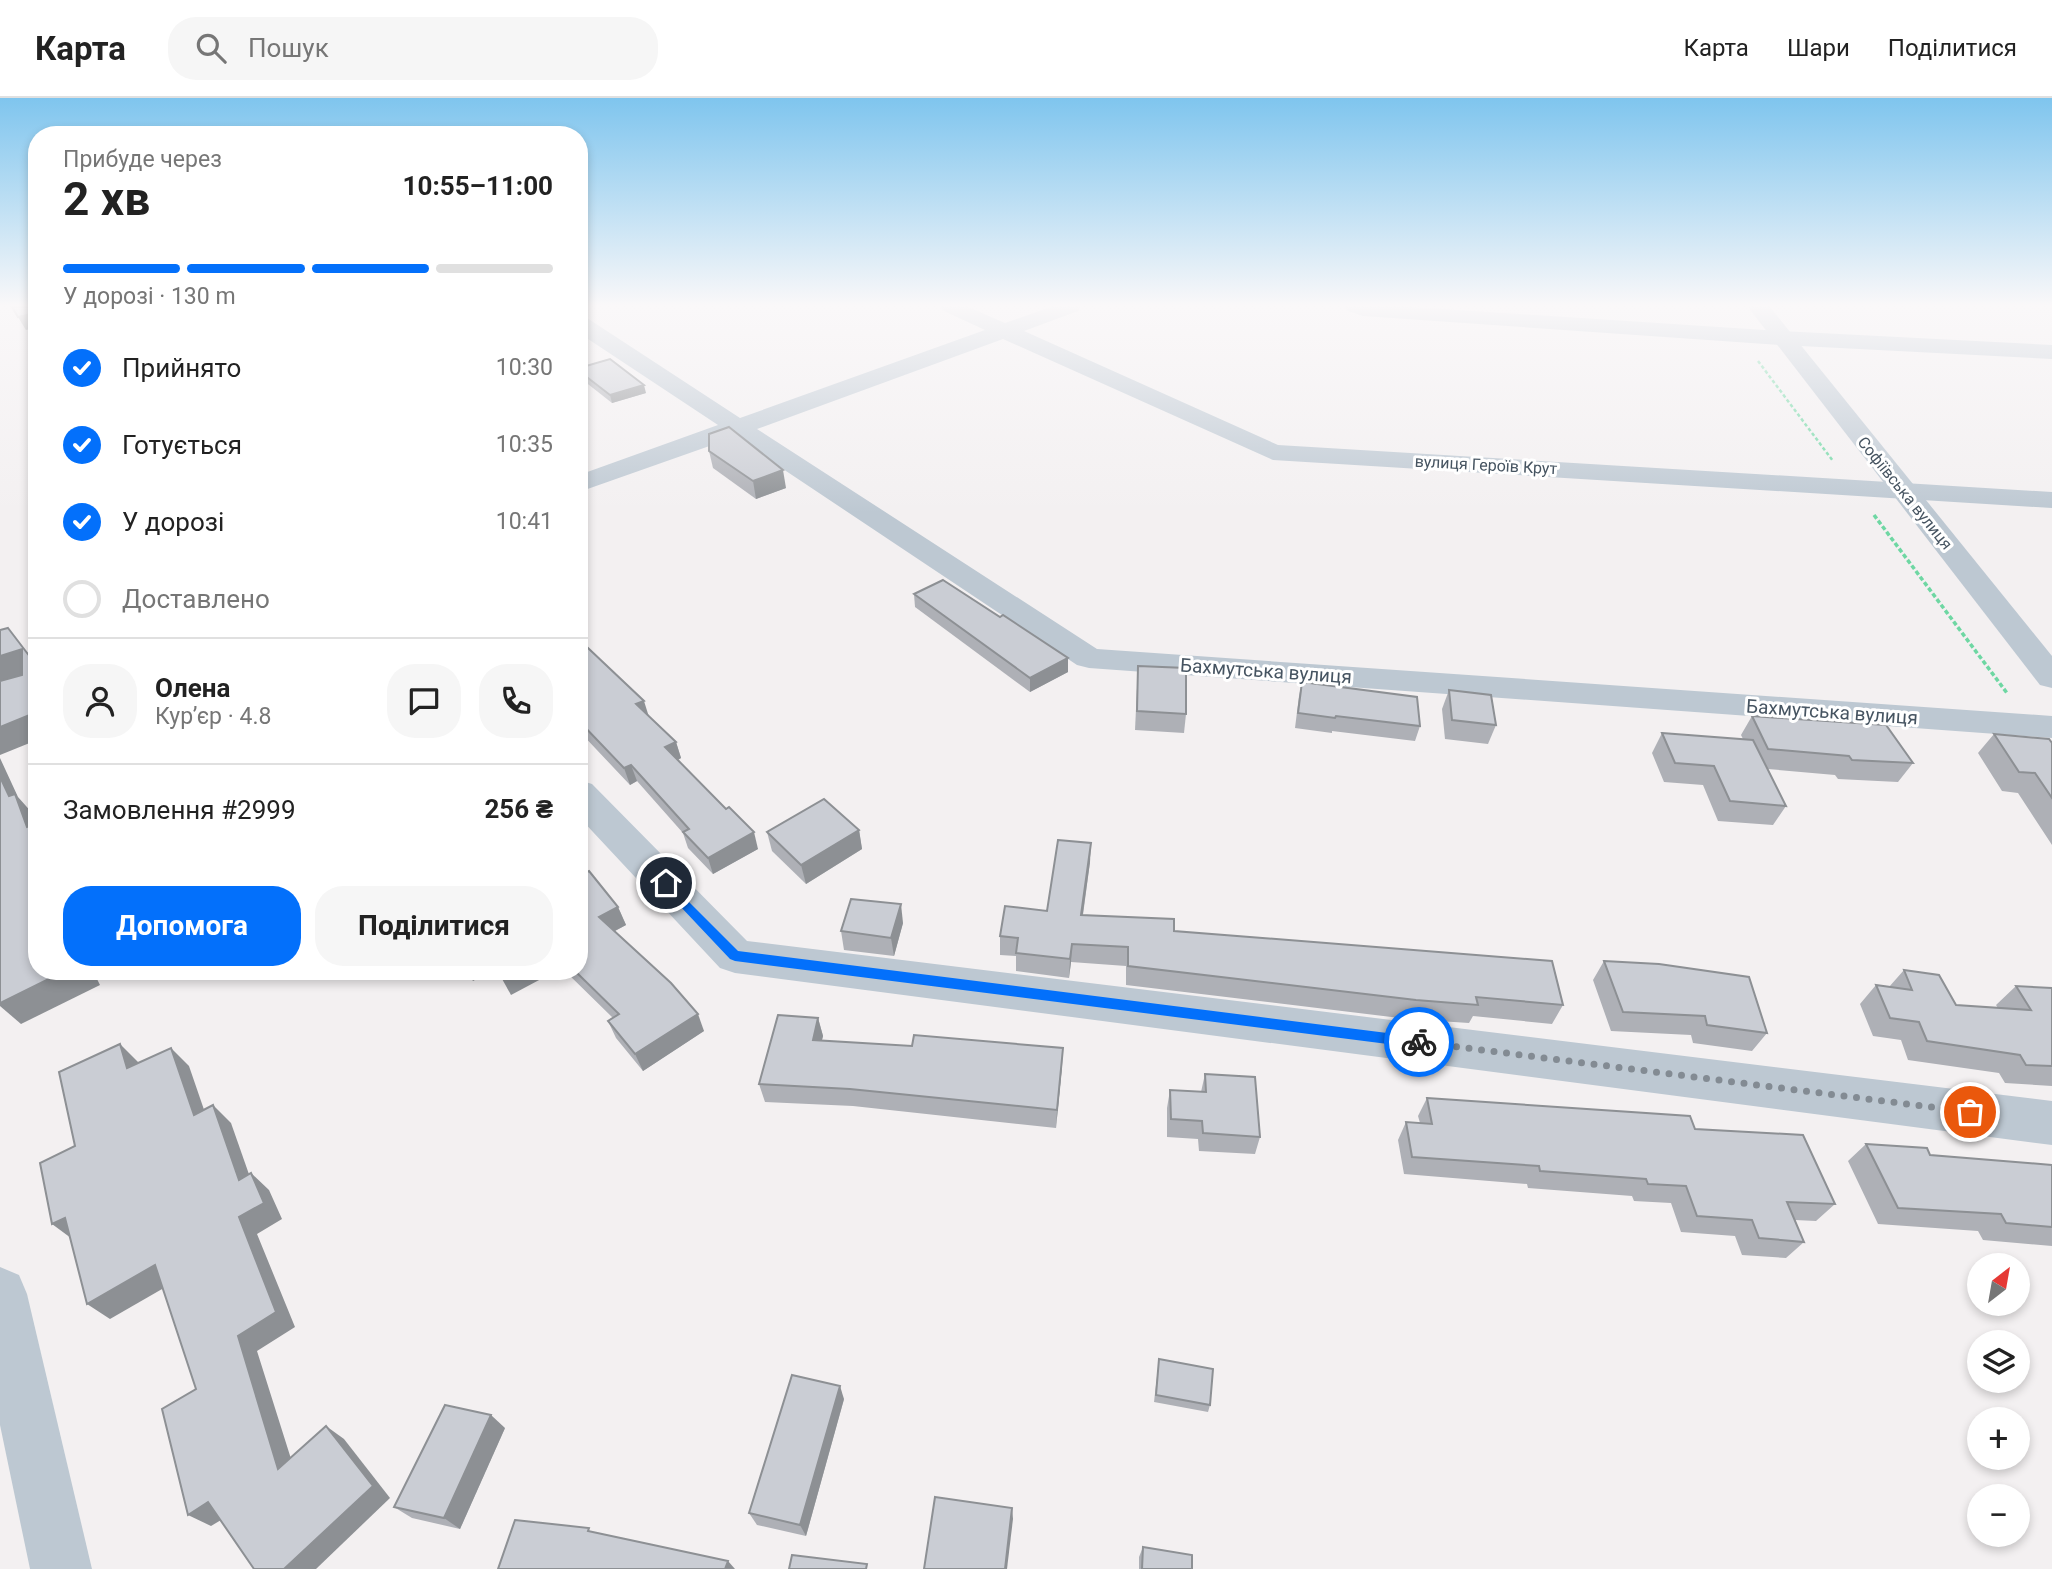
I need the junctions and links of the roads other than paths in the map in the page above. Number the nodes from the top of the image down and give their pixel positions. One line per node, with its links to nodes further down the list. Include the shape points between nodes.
1 (659, 376): 5 (street, Бахмутська вулиця)
2 (880, 376): 5 (street)
3 (1103, 376): 7 (street, вулиця Героїв Крут, via 1273,452)
4 (1811, 376): 7 (street, Софіївська вулиця)
5 (738, 427): 6 (street); 10 (street, Бахмутська вулиця, via 1089,658)
6 (588, 481)
7 (1903, 491): 8 (street, вулиця Героїв Крут); 9 (street, Софіївська вулиця)
8 (2052, 500)
9 (2052, 678)
10 (2042, 727)
11 (588, 802): 12 (street, via 735,956)
12 (2052, 1123)
13 (0, 1294): 14 (street)
14 (61, 1569)

